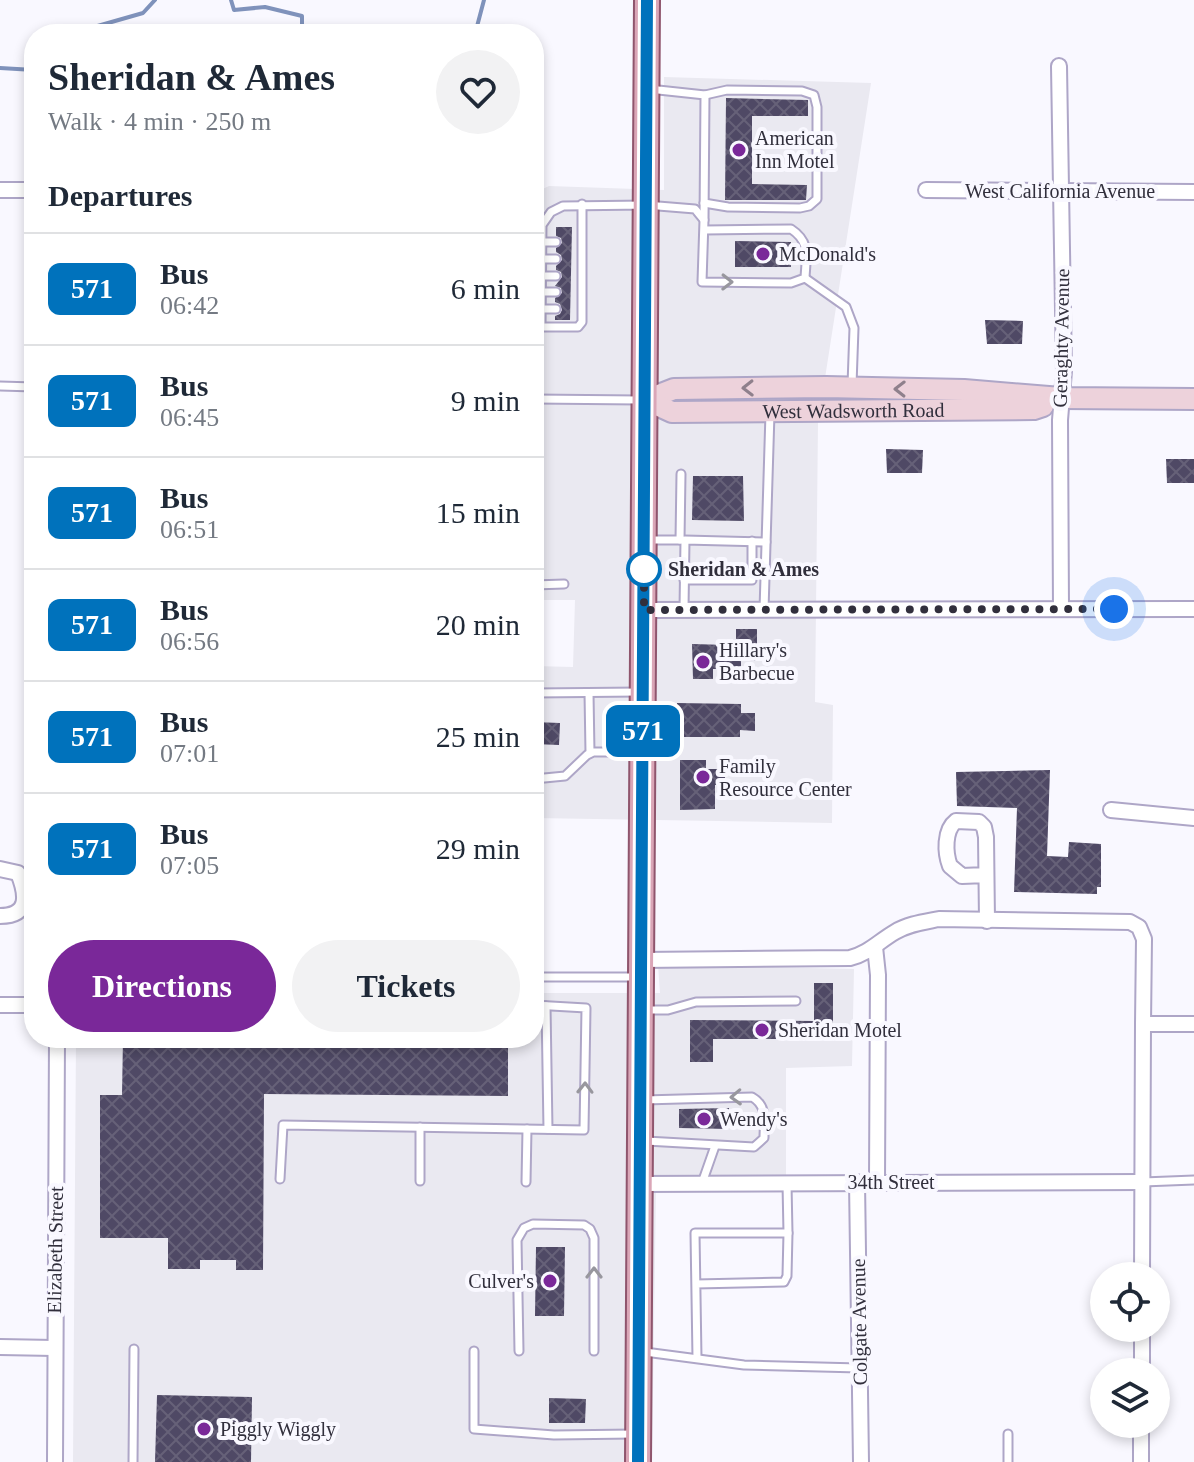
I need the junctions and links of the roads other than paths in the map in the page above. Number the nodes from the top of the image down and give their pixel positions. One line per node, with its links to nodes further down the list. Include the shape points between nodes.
1 (647, 0): 3 (main road)
2 (1059, 66): 8 (street, Geraghty Avenue)
3 (647, 89): 4 (lane); 12 (main road)
4 (705, 95): 10 (lane); 10 (lane, via 727,90 814,95 817,199 800,208)
5 (0, 190): 6 (street)
6 (24, 190)
7 (926, 190): 8 (street, West California Avenue)
8 (1062, 191): 9 (street, West California Avenue); 41 (street, Geraghty Avenue)
9 (1194, 192)
10 (704, 203): 13 (lane)
11 (582, 204): 12 (lane); 14 (lane, via 563,206); 19 (lane)
12 (646, 205): 13 (lane, via 695,209); 44 (main road)
13 (704, 220): 15 (lane)
14 (544, 222)
15 (705, 230): 28 (lane, via 791,229 802,236 806,249); 28 (lane, one-way to 28, via 702,282 791,283)
16 (544, 242): 17 (lane)
17 (556, 242)
18 (571, 243): 19 (lane)
19 (582, 243): 23 (lane)
20 (544, 259): 21 (lane)
21 (556, 259)
22 (571, 259): 23 (lane)
23 (582, 259): 27 (lane)
24 (544, 276): 25 (lane)
25 (556, 276)
26 (570, 276): 27 (lane)
27 (582, 276): 32 (lane)
28 (805, 278): 40 (lane, via 846,307 854,328)
29 (544, 292): 30 (lane)
30 (556, 292)
31 (570, 292): 32 (lane)
32 (582, 292): 36 (lane)
33 (544, 309): 34 (lane)
34 (556, 309)
35 (570, 309): 36 (lane)
36 (582, 309): 37 (lane, via 578,327)
37 (544, 327)
38 (0, 386): 39 (lane)
39 (24, 387)
40 (851, 388): 41 (main road, West Wadsworth Road, one-way to 40); 44 (main road, West Wadsworth Road, one-way to 44, via 674,389)
41 (1061, 398): 43 (main road, West Wadsworth Road); 45 (main road, West Wadsworth Road, via 1034,409); 54 (street, Geraghty Avenue)
42 (544, 399): 44 (lane, West Wadsworth Road)
43 (1194, 399)
44 (646, 400): 45 (main road, West Wadsworth Road, via 672,412); 47 (main road)
45 (771, 411): 50 (lane)
46 (681, 474): 48 (lane)
47 (644, 540): 48 (lane); 56 (main road)
48 (682, 540): 49 (lane); 51 (lane)
49 (752, 541): 50 (lane); 51 (lane, via 752,580)
50 (766, 542): 58 (lane)
51 (684, 580): 57 (lane)
52 (564, 584): 53 (lane)
53 (544, 585)
54 (1061, 609): 55 (street); 58 (street)
55 (1194, 609)
56 (644, 610): 57 (street); 59 (main road)
57 (684, 610): 58 (street)
58 (764, 610)
59 (643, 692): 61 (lane); 62 (main road)
60 (544, 693): 61 (lane)
61 (589, 693): 63 (lane)
62 (643, 752): 63 (lane); 74 (main road)
63 (590, 753): 64 (lane, via 565,776)
64 (544, 778)
65 (1111, 810): 66 (street)
66 (1194, 818)
67 (0, 869): 69 (street, via 18,873)
68 (986, 875): 72 (street)
69 (24, 889)
70 (24, 899): 71 (street, via 20,909)
71 (0, 916)
72 (987, 921): 73 (street, via 912,924); 81 (street, via 1130,922 1139,927 1144,939)
73 (875, 947): 74 (street, via 850,958); 95 (street)
74 (641, 968): 75 (lane); 80 (main road)
75 (544, 976)
76 (796, 1001): 80 (lane, via 696,1002)
77 (0, 1005): 78 (street)
78 (24, 1005)
79 (546, 1006): 87 (lane); 87 (lane, one-way to 79, via 584,1130 586,1008)
80 (641, 1010): 84 (main road)
81 (1143, 1024): 82 (street); 96 (street)
82 (1194, 1024)
83 (57, 1048): 104 (street, Elizabeth Street)
84 (640, 1100): 88 (main road); 89 (lane, one-way to 84, via 754,1147 764,1138 760,1102 752,1097)
85 (420, 1127): 86 (lane); 90 (lane, via 283,1125); 92 (lane)
86 (527, 1129): 87 (lane); 93 (lane)
87 (548, 1129)
88 (640, 1141): 89 (lane); 99 (main road)
89 (715, 1146): 97 (lane)
90 (280, 1179)
91 (1194, 1180): 96 (lane)
92 (420, 1181)
93 (526, 1182)
94 (857, 1182): 95 (street, 34th Street); 98 (street, 34th Street); 111 (street, Colgate Avenue)
95 (877, 1182): 96 (street, 34th Street)
96 (1143, 1182): 101 (street)
97 (702, 1183): 98 (street, 34th Street); 99 (street, 34th Street)
98 (787, 1183): 100 (lane)
99 (640, 1184): 109 (main road)
100 (788, 1233): 102 (lane, via 784,1282); 102 (lane, via 695,1233)
101 (1142, 1262)
102 (696, 1284): 110 (lane)
103 (0, 1347): 104 (street)
104 (54, 1348): 115 (street, Elizabeth Street)
105 (134, 1349): 116 (lane)
106 (474, 1351): 112 (lane, via 474,1429)
107 (519, 1351): 108 (lane, one-way to 107, via 594,1238 584,1225 533,1224 517,1240)
108 (594, 1351)
109 (638, 1351): 110 (lane); 112 (main road)
110 (697, 1358): 111 (lane, via 744,1365)
111 (859, 1368): 118 (street, Colgate Avenue)
112 (638, 1434): 117 (main road)
113 (1008, 1434): 119 (lane)
114 (1141, 1438): 120 (street)
115 (55, 1462)
116 (133, 1462)
117 (638, 1462)
118 (861, 1462)
119 (1008, 1462)
120 (1141, 1462)

